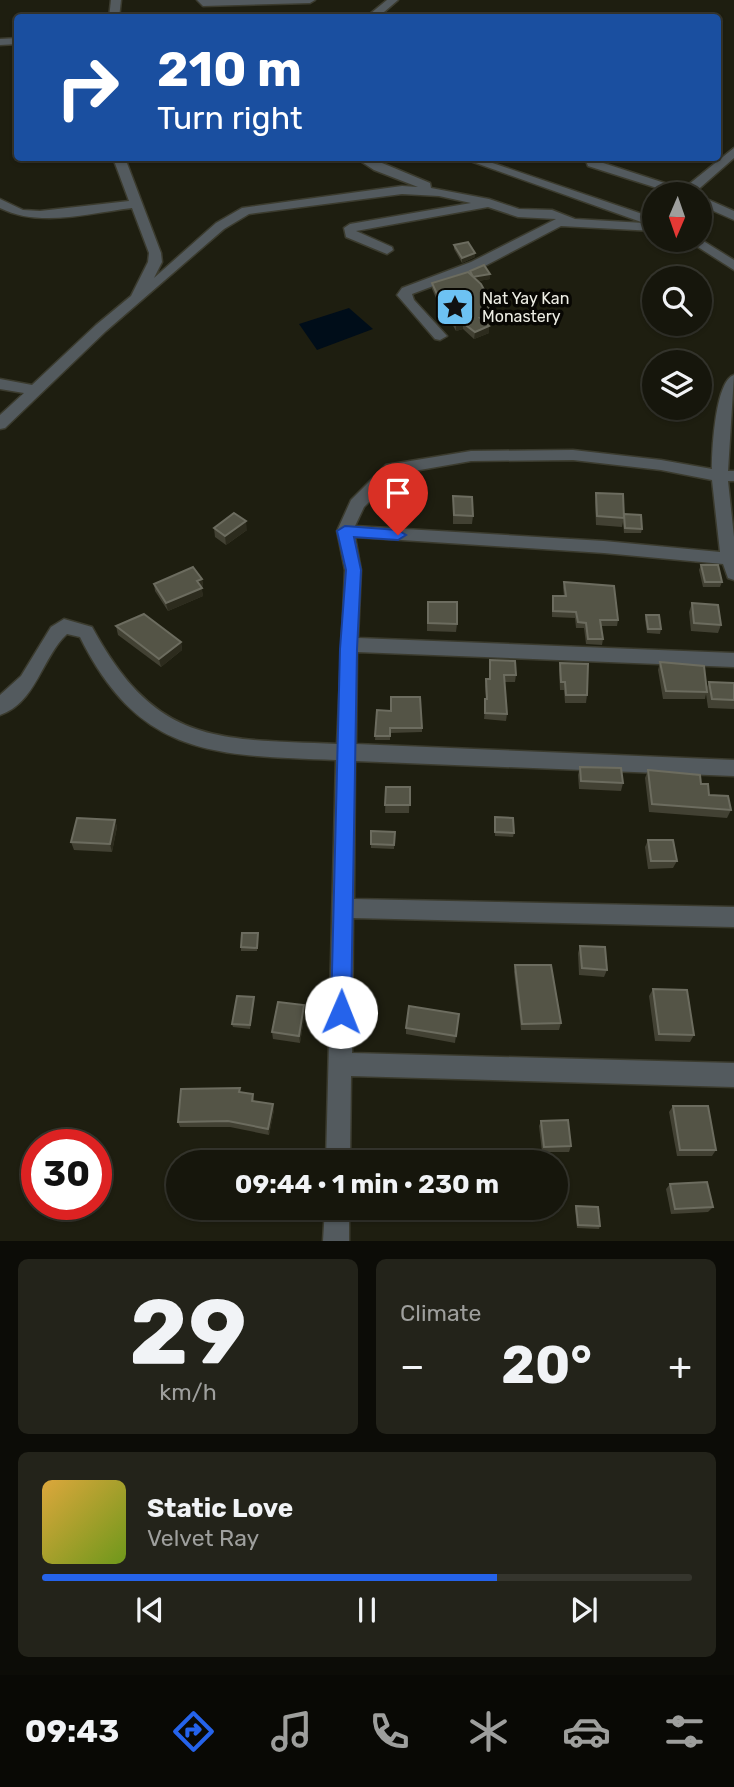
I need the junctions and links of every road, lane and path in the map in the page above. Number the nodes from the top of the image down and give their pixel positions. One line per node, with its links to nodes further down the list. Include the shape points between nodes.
1 (310, 0): 3 (street)
2 (392, 0): 4 (street)
3 (202, 1)
4 (375, 14)
5 (734, 152): 11 (street)
6 (120, 161): 15 (street)
7 (367, 161): 12 (street)
8 (477, 161): 18 (street)
9 (592, 161): 10 (street)
10 (649, 182)
11 (699, 182)
12 (439, 192): 14 (street); 24 (street, via 402,190 246,211 220,226)
13 (0, 203): 15 (street, via 20,213 40,215)
14 (489, 203): 19 (street, via 518,213 552,214); 21 (street, via 350,228 350,234)
15 (138, 204): 24 (street, via 155,262)
16 (712, 206): 17 (street)
17 (734, 216)
18 (642, 219)
19 (575, 222): 20 (street); 25 (street, via 559,222 476,265 407,291 408,302)
20 (642, 223)
21 (387, 250)
22 (712, 252): 23 (street)
23 (734, 266)
24 (136, 299): 28 (street)
25 (440, 336)
26 (734, 380): 29 (street)
27 (0, 384): 28 (street)
28 (34, 390): 30 (street)
29 (730, 399): 31 (street)
30 (0, 424)
31 (726, 476): 32 (street, via 573,455 471,456 425,462 392,469 357,504); 33 (street)
32 (345, 531): 33 (street, via 604,547); 34 (street, via 354,570)
33 (733, 564)
34 (349, 645): 35 (street); 37 (street)
35 (734, 660)
36 (0, 707): 37 (street, via 27,681 57,632 69,626 86,632 118,686 171,729 270,749)
37 (346, 751): 38 (street); 39 (street)
38 (734, 768)
39 (343, 908): 40 (street); 41 (street)
40 (734, 916)
41 (340, 1064): 42 (street); 43 (street)
42 (734, 1075)
43 (338, 1150)
44 (337, 1220): 45 (street)
45 (336, 1241)

